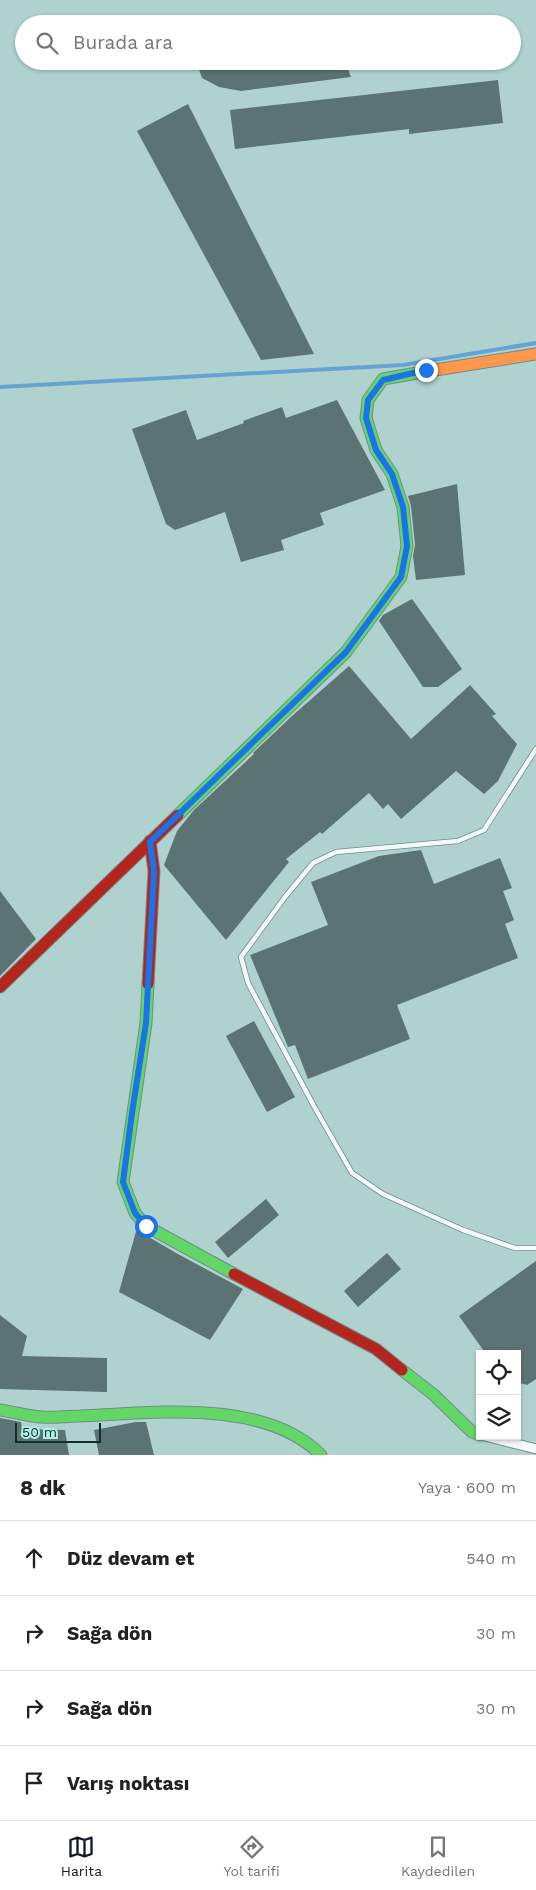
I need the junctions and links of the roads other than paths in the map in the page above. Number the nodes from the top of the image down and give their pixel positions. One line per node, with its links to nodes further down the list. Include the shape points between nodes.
1 (536, 354): 3 (street, via 426,370 383,380 368,400 366,418 376,450 392,474 403,507 407,546 401,577 346,652)
2 (536, 749): 5 (lane, via 484,830 458,841 336,852 313,864 241,957 248,983 352,1173 383,1194 463,1230 516,1248)
3 (150, 842): 4 (street); 7 (street, via 154,871 146,1023 123,1182 135,1213 146,1226 180,1246 376,1350)
4 (0, 987)
5 (536, 1248)
6 (0, 1410): 10 (street, via 41,1417 188,1412 247,1418 286,1430 310,1444)
7 (476, 1433)
8 (501, 1440): 9 (street)
9 (536, 1449)
10 (321, 1455)

